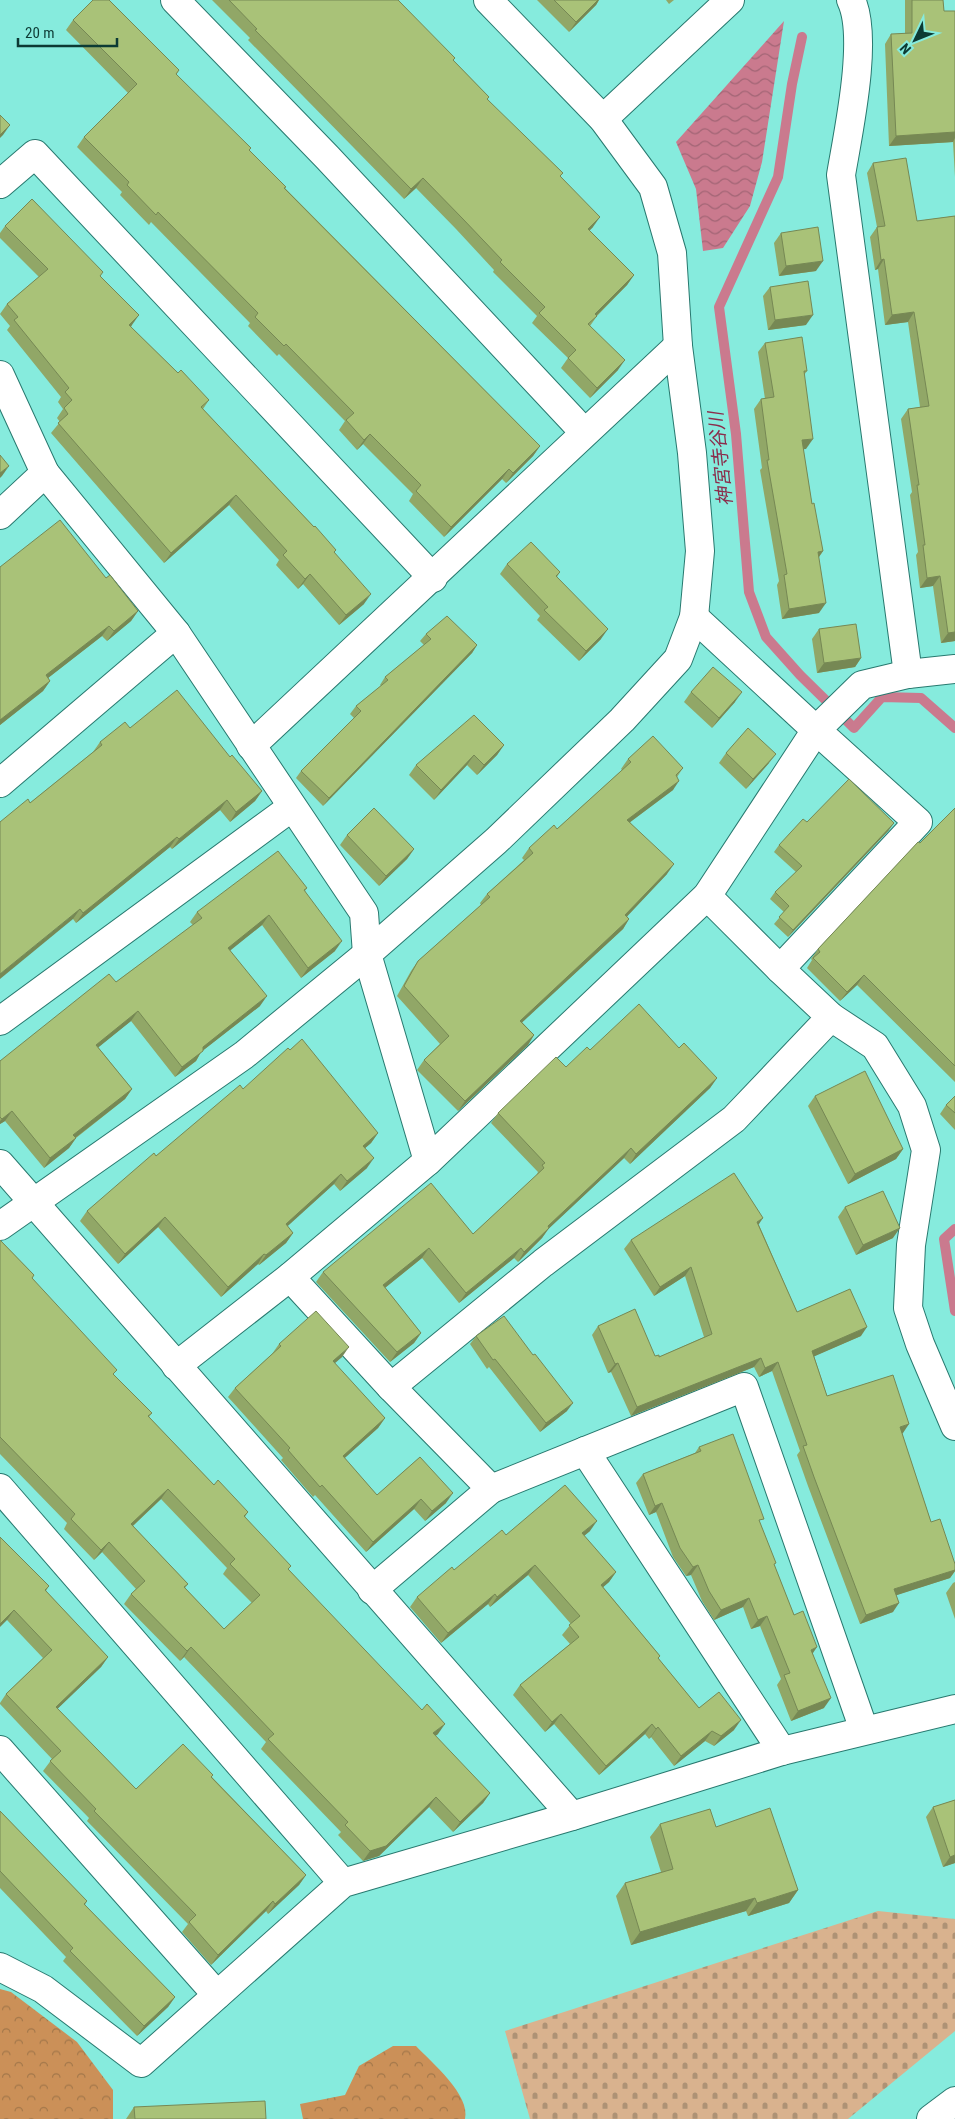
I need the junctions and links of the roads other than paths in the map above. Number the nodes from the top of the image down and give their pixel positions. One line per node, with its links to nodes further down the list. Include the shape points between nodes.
1 (175, 0): 9 (street)
2 (488, 0): 5 (street)
3 (730, 0): 5 (street)
4 (851, 0): 16 (street, via 855,8 858,40 853,100 841,175)
5 (602, 119): 7 (street, via 654,187 672,253)
6 (0, 184): 12 (street, via 35,154)
7 (678, 346): 9 (street); 13 (street, via 692,453 700,551)
8 (0, 375): 10 (street)
9 (584, 432): 12 (street)
10 (45, 473): 11 (street); 14 (street)
11 (0, 515)
12 (433, 578): 18 (street)
13 (694, 617): 17 (street); 22 (street, via 678,659 622,720 496,841)
14 (176, 633): 18 (street); 19 (street)
15 (955, 669): 16 (street)
16 (908, 674): 17 (street, via 862,686)
17 (818, 728): 21 (street); 23 (street, via 918,822)
18 (251, 746): 20 (street)
19 (0, 782)
20 (292, 808): 22 (street, via 364,913); 25 (street)
21 (707, 896): 23 (street); 26 (street)
22 (367, 954): 26 (street); 28 (street, via 244,1055)
23 (780, 969): 24 (street)
24 (831, 1016): 32 (street, via 734,1118 543,1263); 33 (street, via 875,1046 912,1106 926,1150 912,1245 908,1308)
25 (0, 1021)
26 (428, 1161): 30 (street)
27 (0, 1164): 28 (street)
28 (34, 1202): 29 (street); 31 (street)
29 (0, 1226)
30 (290, 1277): 31 (street); 32 (street)
31 (176, 1366): 37 (street)
32 (391, 1387): 36 (street)
33 (955, 1426)
34 (585, 1451): 36 (street); 39 (street, via 744,1387); 41 (street)
35 (0, 1488): 43 (street)
36 (492, 1489): 37 (street)
37 (372, 1590): 42 (street)
38 (955, 1709): 39 (street)
39 (864, 1730): 41 (street)
40 (0, 1750): 45 (street)
41 (782, 1751): 42 (street)
42 (572, 1816): 43 (street)
43 (343, 1883): 45 (street)
44 (0, 1967): 45 (street, via 43,1989 141,2063)
45 (217, 1995)
46 (955, 2101): 47 (street)
47 (931, 2119)

